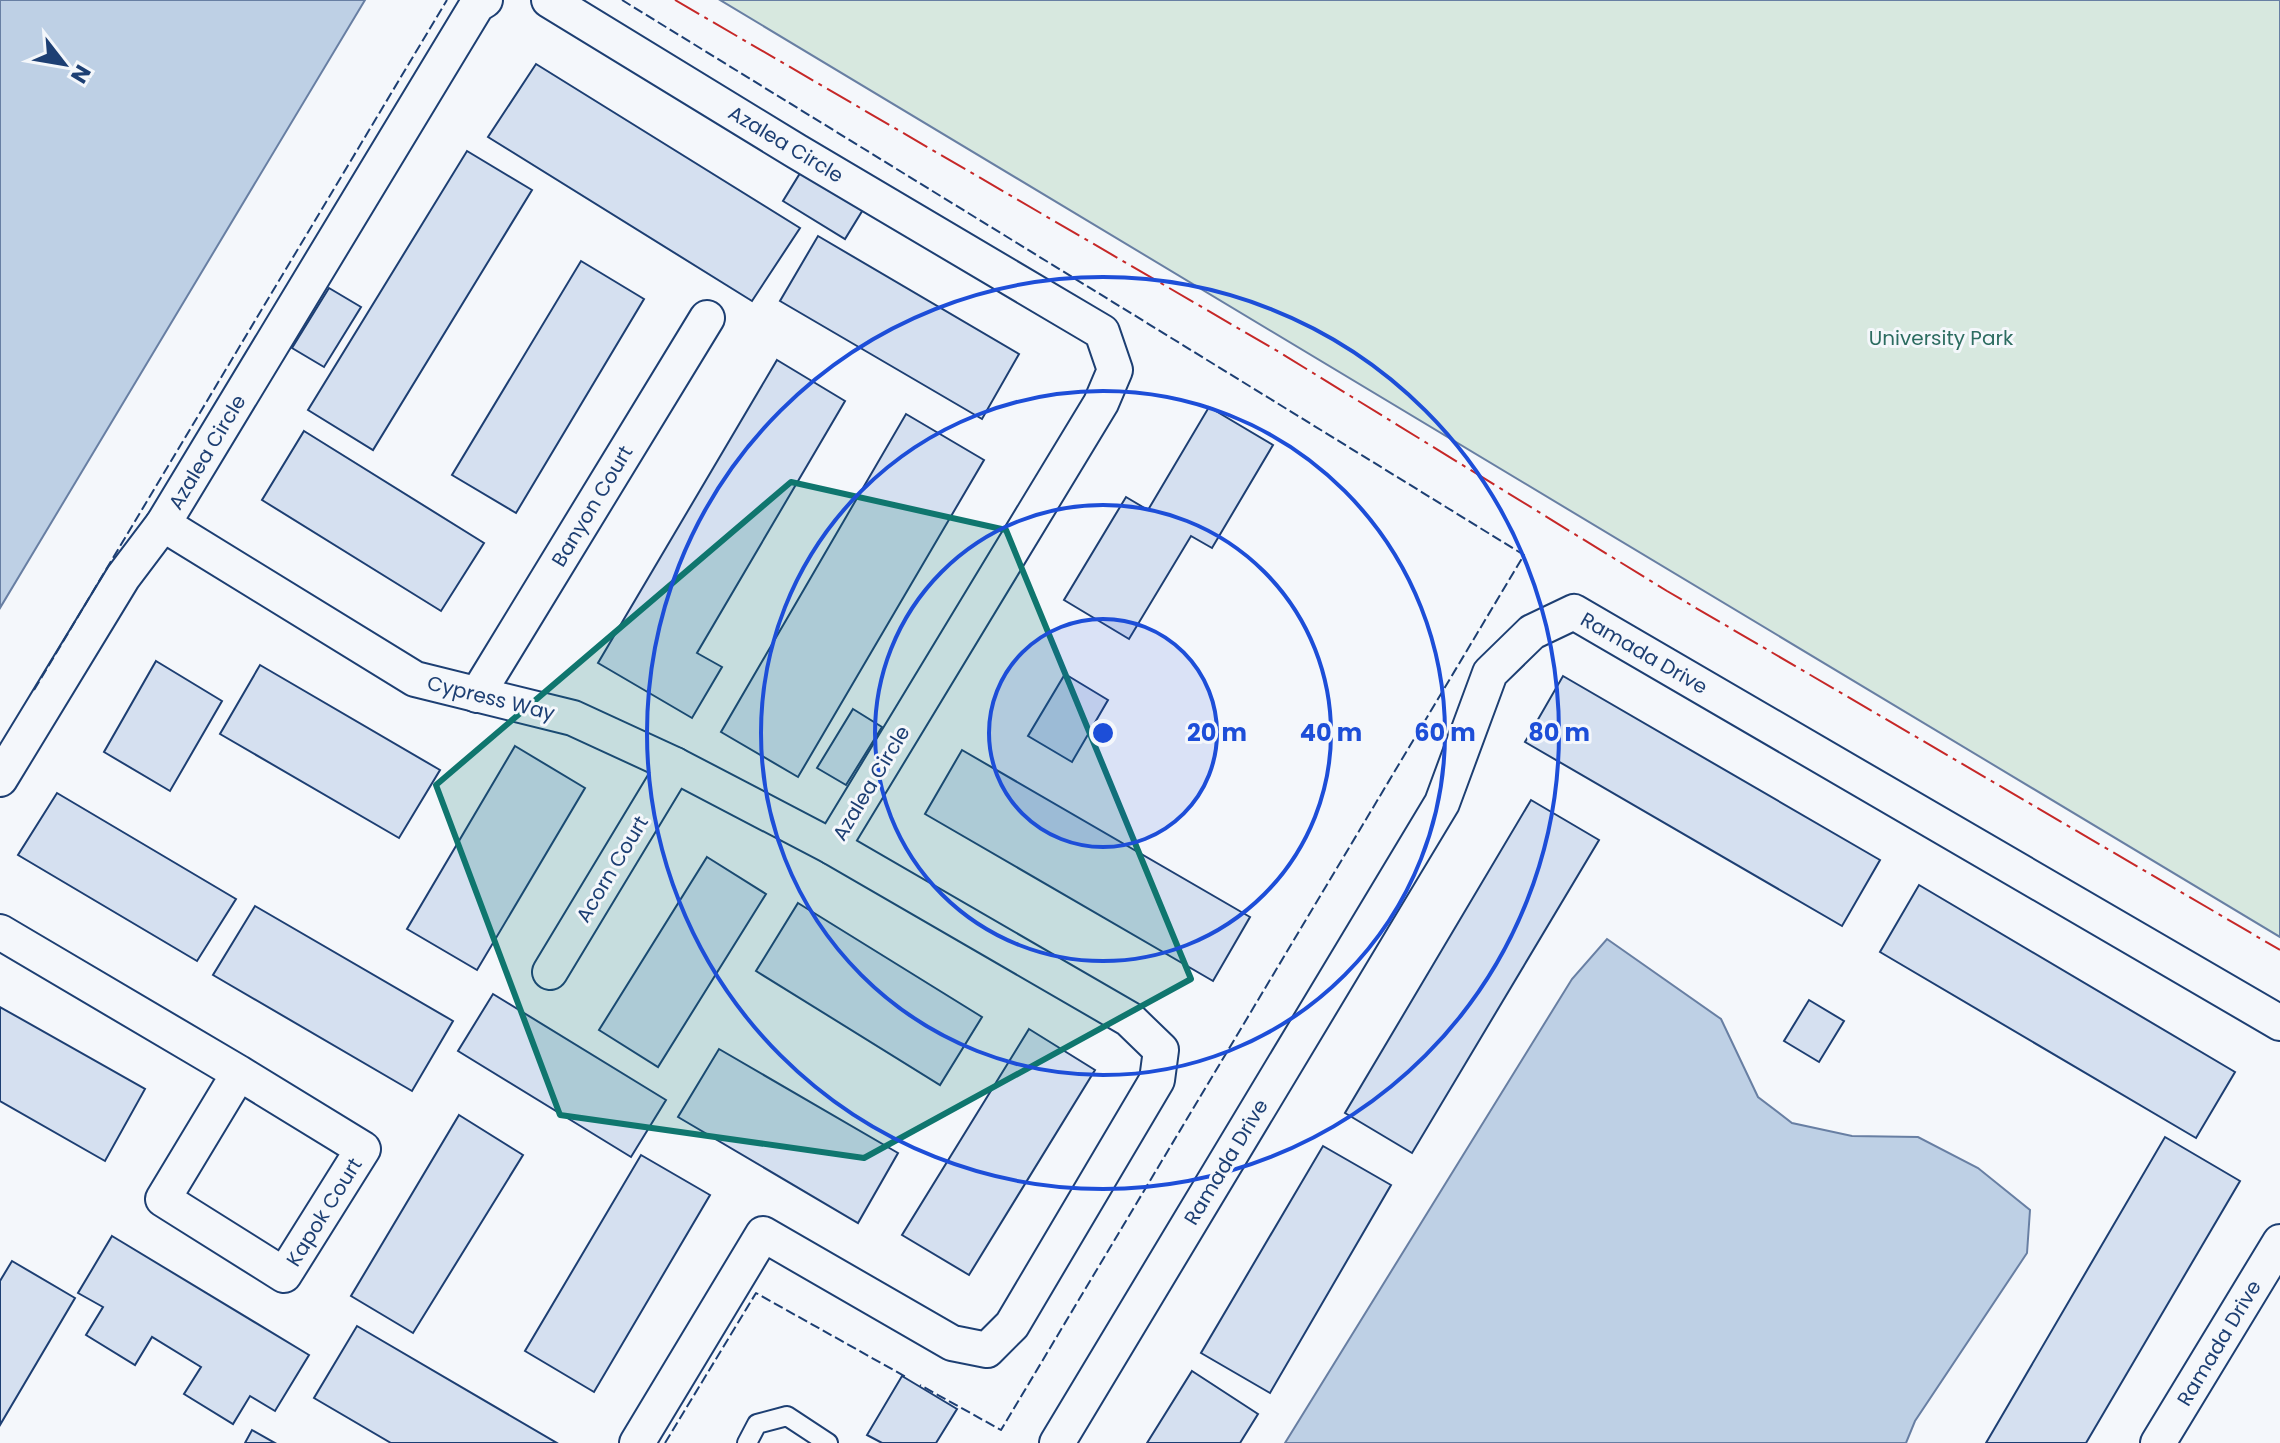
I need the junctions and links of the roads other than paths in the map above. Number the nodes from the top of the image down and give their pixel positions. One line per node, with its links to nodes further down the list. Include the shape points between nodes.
1 (485, 0): 4 (street, Azalea Circle, via 477,5)
2 (549, 0): 8 (street, Azalea Circle, via 1102,332 1115,370 1101,403)
3 (707, 318): 5 (street, Banyon Court)
4 (163, 524): 5 (street, Cypress Way, via 415,679); 7 (street, Azalea Circle, via 123,577)
5 (477, 695): 6 (street, Cypress Way, via 573,718)
6 (675, 765): 8 (street, Cypress Way); 10 (street, Acorn Court)
7 (0, 779)
8 (832, 847): 14 (street, Azalea Circle, via 1129,1019 1161,1050 1157,1080 1012,1325 987,1350 952,1343 763,1234)
9 (0, 932): 12 (street, Kapok Court)
10 (550, 972)
11 (2280, 1023): 17 (street, Ramada Drive, via 1574,612 1532,632 1490,673 1442,803)
12 (239, 1073): 12 (street, Kapok Court, via 163,1199 284,1275 363,1149)
13 (2280, 1242): 18 (street, Ramada Drive)
14 (637, 1443)
15 (747, 1443): 16 (lane, via 757,1424 787,1416)
16 (828, 1443)
17 (1057, 1443)
18 (2158, 1443)

